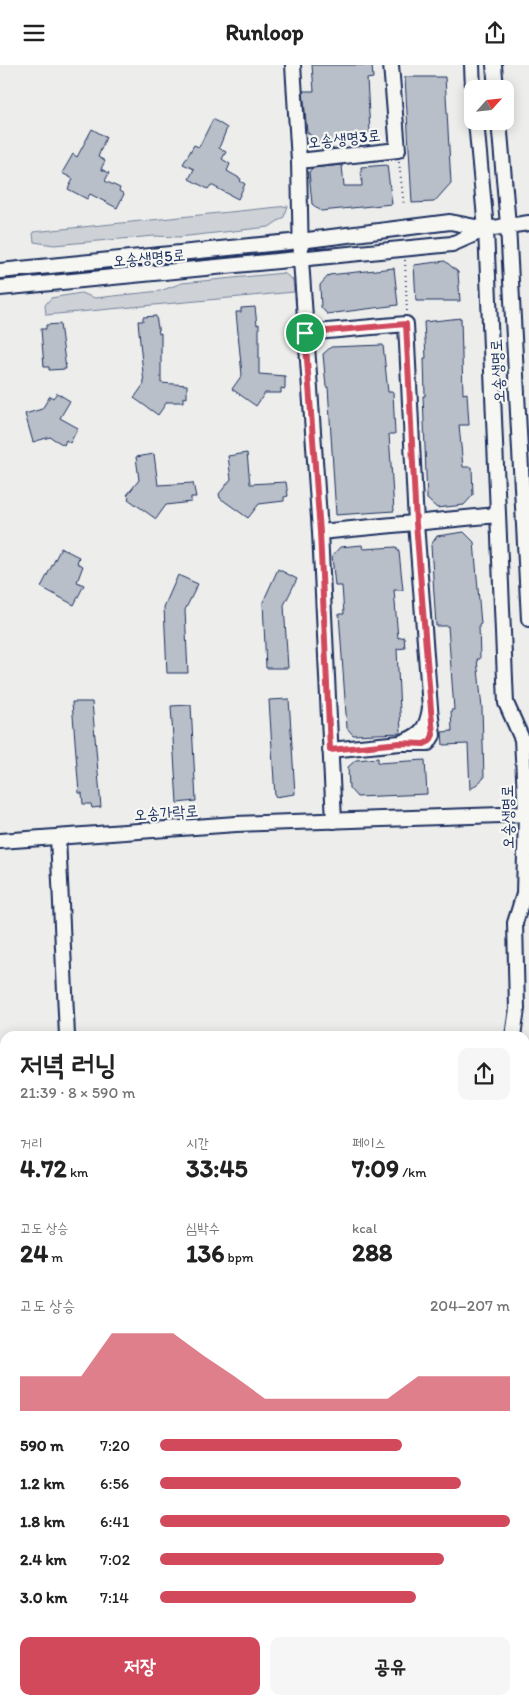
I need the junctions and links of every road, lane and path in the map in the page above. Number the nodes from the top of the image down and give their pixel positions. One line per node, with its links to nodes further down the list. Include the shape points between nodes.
1 (293, 65): 10 (street)
2 (391, 65): 9 (street, 오송생명3로)
3 (472, 65): 5 (street)
4 (494, 65): 6 (street)
5 (473, 80)
6 (495, 80)
7 (477, 130): 14 (street, 오송생명로)
8 (500, 130): 13 (street, 오송생명로)
9 (398, 150): 10 (street, 오송생명3로); 11 (path)
10 (300, 161): 15 (street)
11 (404, 206)
12 (529, 223): 13 (street, 오송생명5로)
13 (508, 225): 14 (street, 오송생명5로); 25 (street, 오송생명로)
14 (486, 229): 15 (street, 오송생명5로, via 450,222); 16 (street, 오송생명5로, via 452,245); 22 (street, 오송생명로)
15 (300, 241): 16 (street); 18 (street, 오송생명5로)
16 (301, 260): 19 (street, 오송생명5로); 21 (street)
17 (405, 260): 20 (path)
18 (0, 271)
19 (0, 288)
20 (406, 324): 21 (street); 23 (street)
21 (305, 333): 24 (street)
22 (498, 515): 23 (street); 27 (street, 오송생명로, via 506,703)
23 (416, 523): 24 (street); 28 (street, via 433,735 424,744 400,743)
24 (320, 532): 28 (street)
25 (529, 619)
26 (529, 725): 27 (street, 오송생명로)
27 (522, 739): 29 (street, 오송생명로)
28 (330, 750): 30 (street)
29 (527, 814): 30 (street, 오송가락로); 33 (street, 오송생명로)
30 (334, 821): 31 (street, 오송가락로)
31 (58, 837): 32 (street, 오송가락로); 34 (street)
32 (0, 841)
33 (527, 897): 35 (street, 오송생명로, via 515,923)
34 (68, 1031)
35 (514, 1031)

